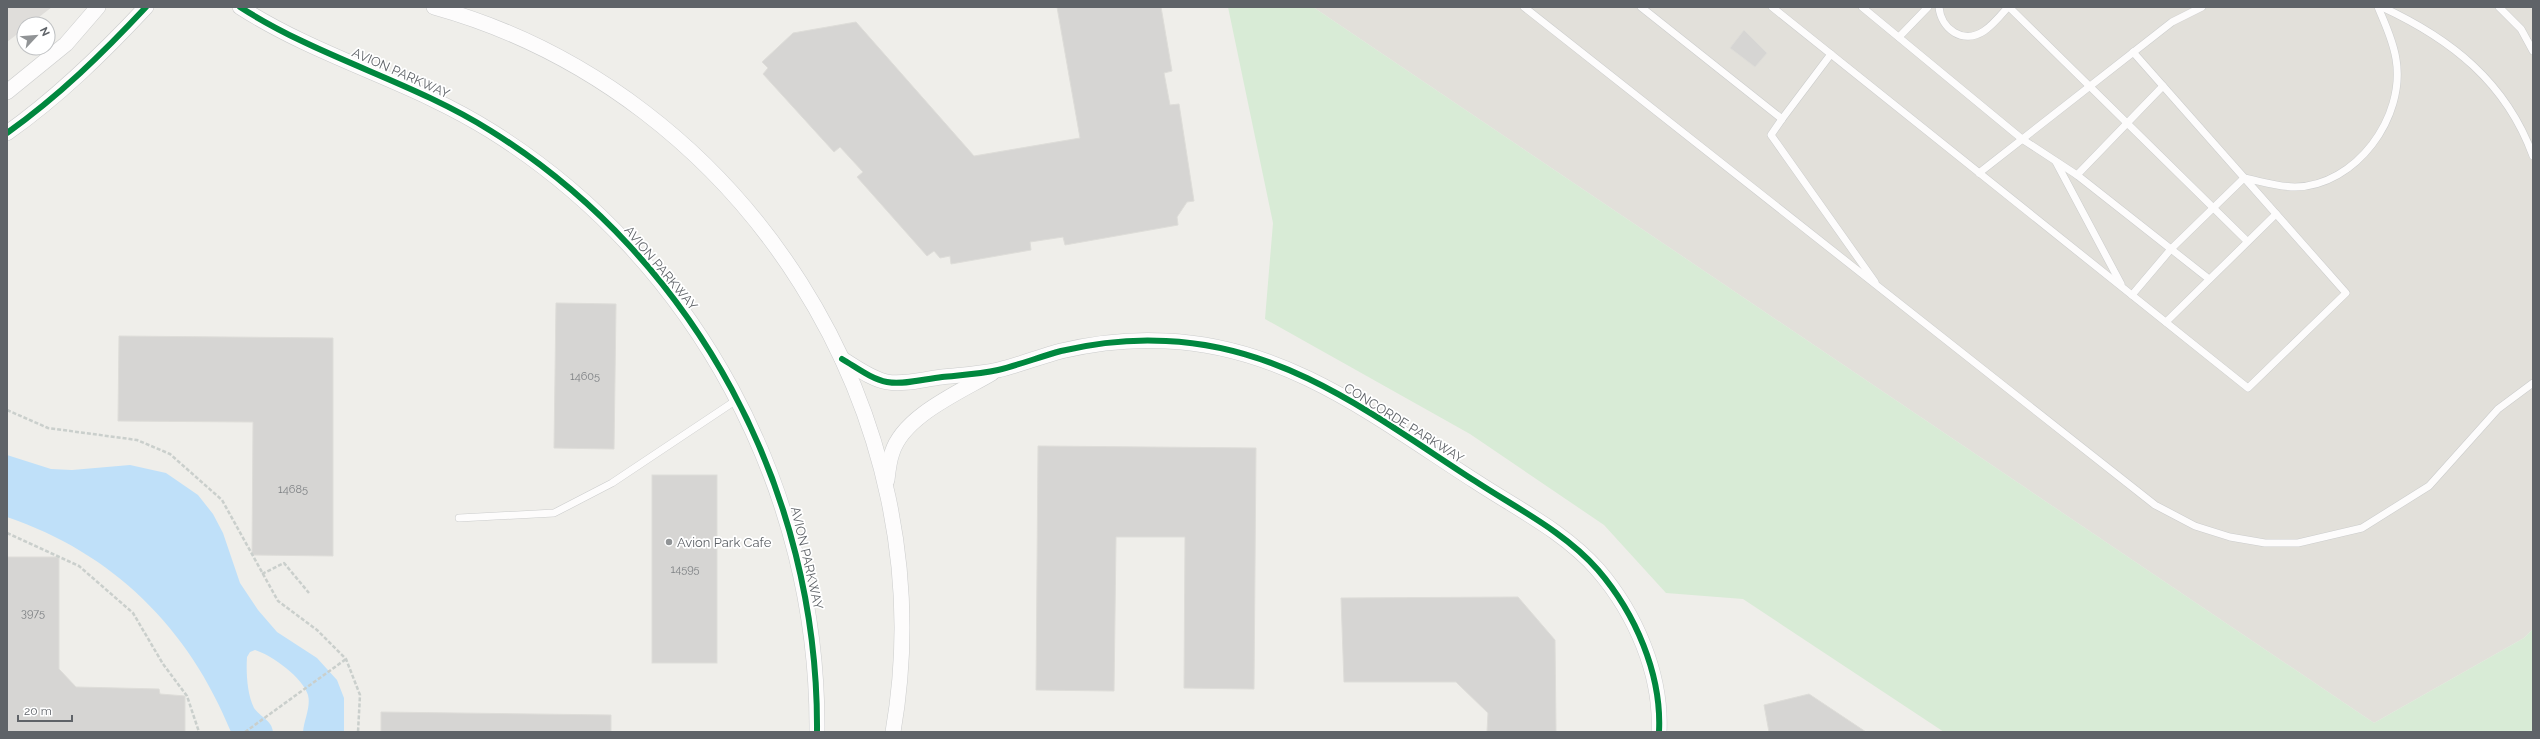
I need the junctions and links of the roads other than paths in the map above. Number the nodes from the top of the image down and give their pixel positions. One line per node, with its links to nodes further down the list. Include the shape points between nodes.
1 (98, 7): 23 (street, via 66,44)
2 (146, 7): 26 (street, via 90,67 46,105)
3 (240, 7): 45 (street, AVION PARKWAY, via 315,48 446,104 535,161 577,194 651,269 684,310)
4 (434, 7): 42 (street, via 501,30 547,52 607,85 684,144 746,207 780,250 802,284)
5 (1524, 7): 16 (lane)
6 (1641, 7): 24 (lane)
7 (1862, 7): 17 (lane)
8 (1928, 7): 17 (lane)
9 (1940, 7): 10 (lane, via 1940,16 1947,27 1960,36 1973,36 1984,32)
10 (2008, 7): 21 (lane)
11 (2202, 7): 19 (lane, via 2172,22)
12 (2378, 7): 32 (lane, via 2389,31 2396,60 2396,86 2392,106 2383,128 2369,149 2354,164 2316,184 2294,187)
13 (2382, 7): 28 (lane, via 2411,20 2456,49 2487,79 2513,113)
14 (2499, 7): 18 (lane, via 2521,29)
15 (1778, 9): 20 (lane)
16 (1534, 10): 38 (lane)
17 (1899, 37): 27 (lane)
18 (2533, 51)
19 (2133, 52): 21 (lane); 22 (lane)
20 (1831, 54): 24 (lane); 30 (lane)
21 (2089, 86): 25 (lane); 27 (lane)
22 (2163, 86): 25 (lane); 32 (lane)
23 (7, 92)
24 (1782, 119): 38 (lane, via 1771,136)
25 (2126, 123): 31 (lane); 33 (lane)
26 (7, 133)
27 (2022, 139): 29 (lane); 30 (lane)
28 (2533, 156)
29 (2056, 161): 31 (lane); 39 (lane)
30 (1979, 173): 39 (lane)
31 (2077, 175): 36 (lane)
32 (2244, 178): 33 (lane); 34 (lane)
33 (2212, 207): 35 (lane); 36 (lane)
34 (2276, 214): 35 (lane); 41 (lane, via 2346,293 2248,388)
35 (2247, 241): 37 (lane)
36 (2171, 249): 37 (lane); 40 (lane)
37 (2209, 279): 41 (lane)
38 (1880, 288): 44 (lane, via 2155,505 2195,526 2230,537 2265,543 2298,543 2332,537 2362,528 2400,506 2429,486 2498,410)
39 (2123, 288): 40 (lane)
40 (2132, 295): 41 (lane)
41 (2166, 322)
42 (842, 358): 43 (street, CONCORDE PARKWAY, via 867,374 896,382); 46 (street, via 868,420)
43 (998, 370): 46 (street, CONCORDE PARKWAY, via 923,414 903,431 892,452); 50 (street, CONCORDE PARKWAY, via 1063,351 1108,343 1153,341 1214,346 1246,353 1304,375 1552,531 1596,568 1629,614 1639,635 1656,690)
44 (2533, 383)
45 (738, 399): 47 (lane, via 612,483 554,513); 48 (street, AVION PARKWAY, via 761,446 780,495 795,545 806,595 813,646)
46 (886, 483): 49 (street, via 899,563 902,606 902,659)
47 (459, 518)
48 (817, 732)
49 (893, 732)
50 (1659, 732)

